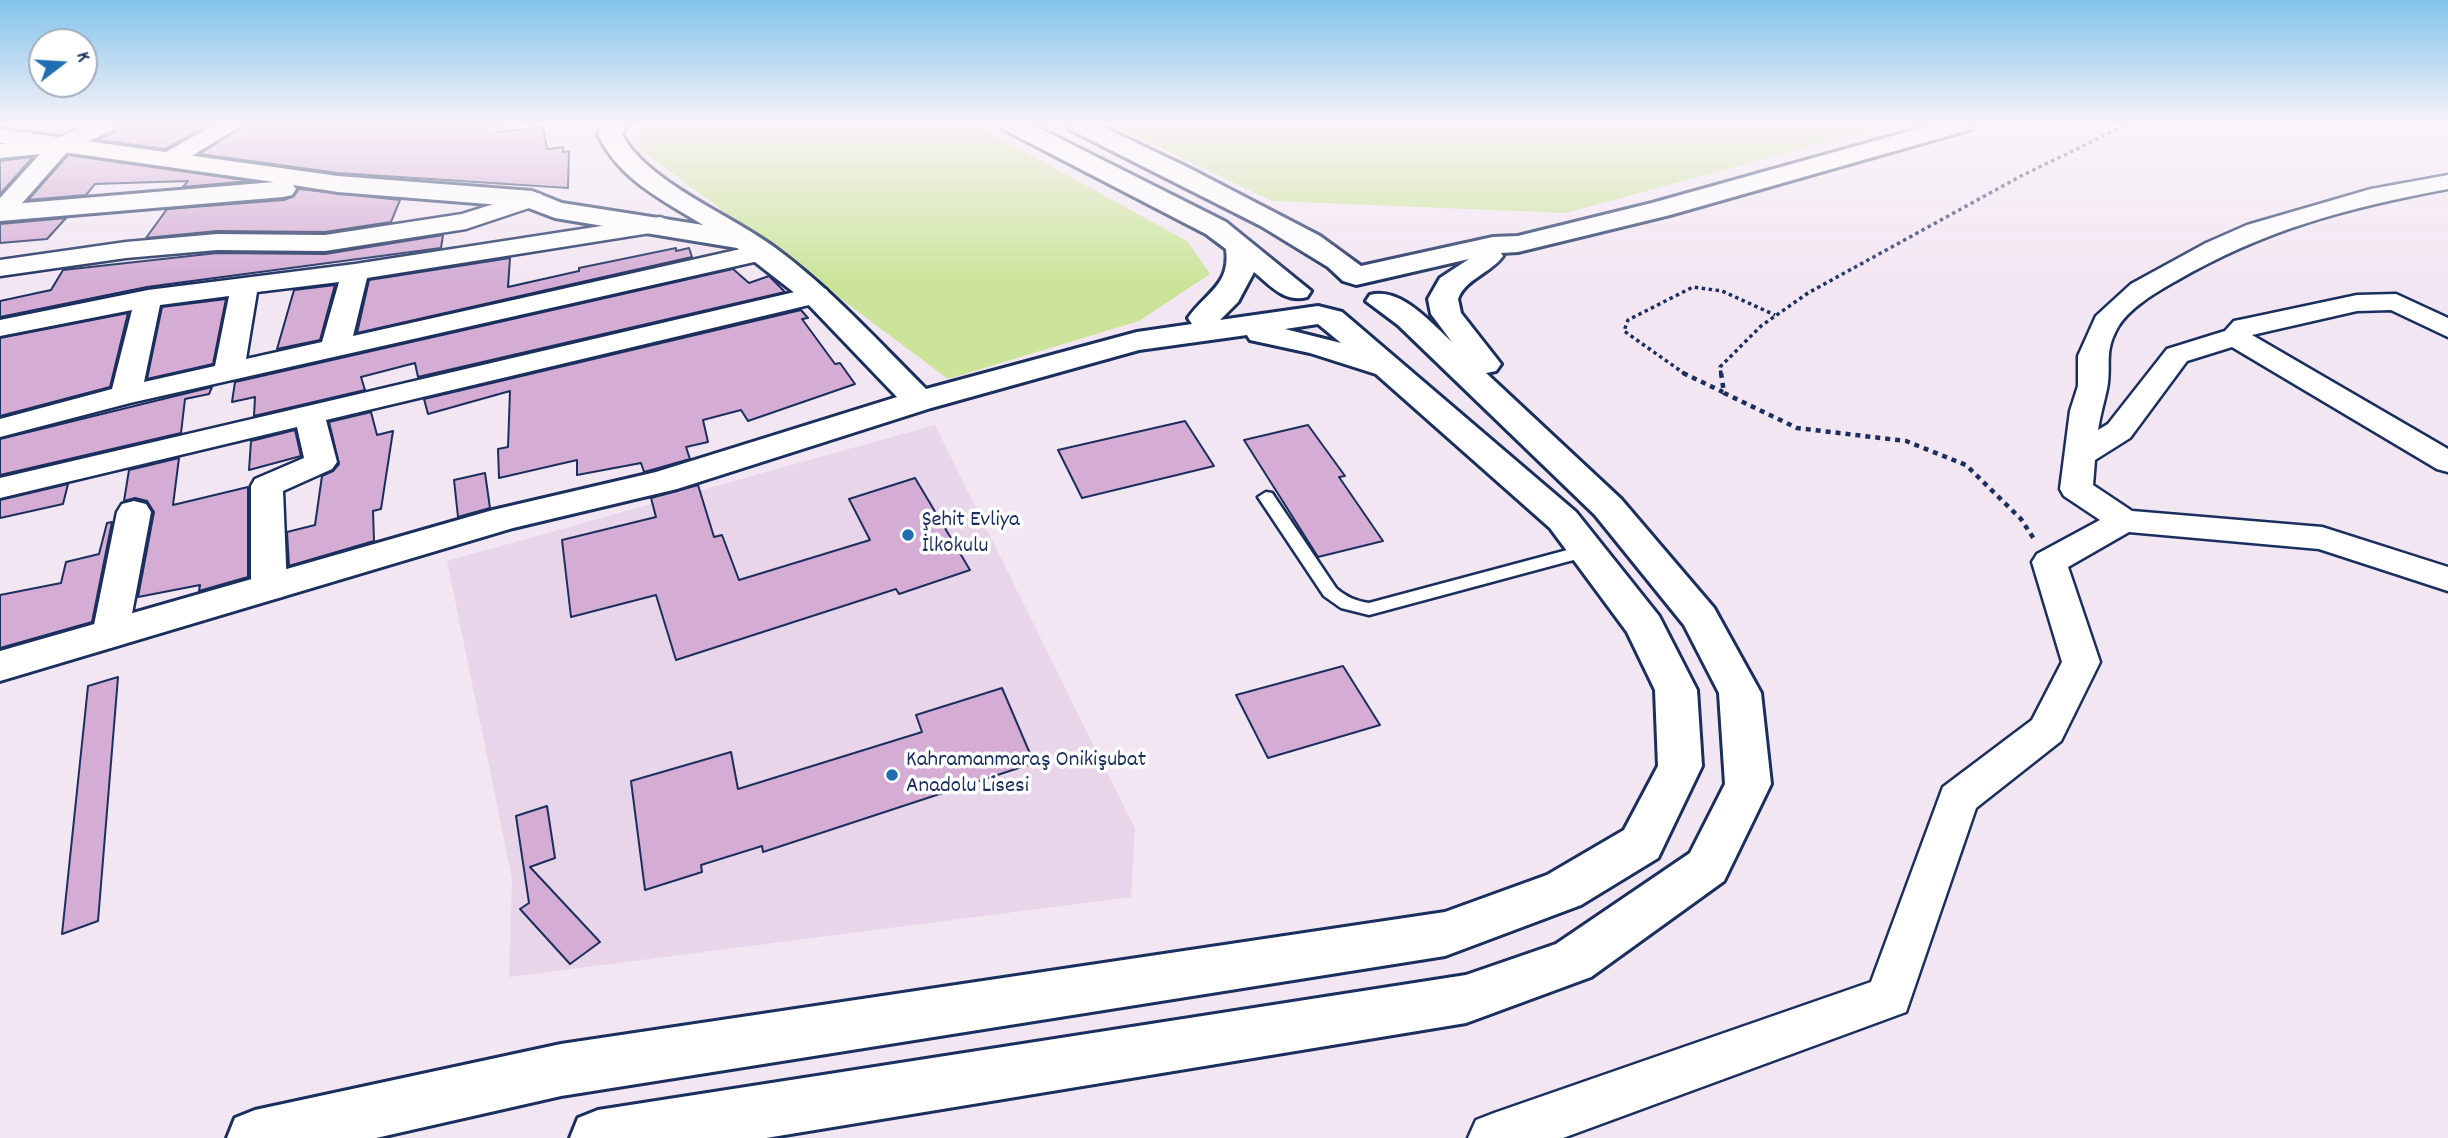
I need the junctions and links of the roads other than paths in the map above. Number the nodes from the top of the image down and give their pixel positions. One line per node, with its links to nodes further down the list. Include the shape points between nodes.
1 (32, 177): 10 (street)
2 (294, 177): 8 (street)
3 (646, 177): 15 (street)
4 (1118, 177): 14 (street, via 1190,213)
5 (1185, 177): 11 (street)
6 (1774, 177): 13 (street)
7 (2448, 182): 38 (street, via 2371,196 2256,230 2141,290 2106,322 2092,356 2093,386)
8 (338, 184): 9 (street); 10 (street)
9 (532, 200): 12 (street, via 555,210); 18 (street, via 467,222 325,243 217,242)
10 (0, 213)
11 (1269, 219): 16 (street, via 1294,221 1366,246); 21 (street, via 1335,257)
12 (660, 225): 15 (street); 19 (street)
13 (1518, 244): 16 (street); 17 (street)
14 (1239, 245): 24 (street); 25 (street, via 1242,264)
15 (752, 246): 22 (street); 29 (street)
16 (1457, 253): 21 (street)
17 (1489, 256): 21 (street); 34 (street, via 1479,269 1448,286 1443,306 1500,382 1503,394)
18 (0, 268)
19 (355, 272): 20 (street); 29 (street)
20 (245, 285): 23 (street); 30 (street)
21 (1368, 287): 24 (street, via 1368,313); 24 (street, via 1317,276 1307,279); 34 (street, via 1409,319)
22 (816, 295): 33 (street); 36 (street)
23 (148, 298): 26 (street); 32 (street)
24 (1310, 304): 25 (street); 31 (street)
25 (1217, 324): 31 (street, via 1319,346); 33 (street, via 1137,341)
26 (0, 328)
27 (2448, 329): 28 (street, via 2396,302 2357,303 2244,327)
28 (2235, 337): 38 (street, via 2177,355 2119,431); 39 (street)
29 (335, 349): 30 (street)
30 (229, 372): 35 (street)
31 (1406, 381): 44 (street, via 1563,520)
32 (126, 395): 35 (street); 37 (street)
33 (919, 401): 46 (street, via 664,481 506,518)
34 (1499, 405): 50 (street, via 1608,507 1699,618 1740,693 1748,784 1707,867 1573,961 1465,999)
35 (190, 413): 36 (street); 40 (street)
36 (309, 415): 46 (street, via 321,462 267,485)
37 (0, 428)
38 (2079, 457): 43 (street, via 2076,489)
39 (2448, 462)
40 (0, 488)
41 (1266, 497): 44 (lane, via 1330,592 1337,599 1368,609)
42 (134, 512): 47 (street)
43 (2124, 521): 45 (street, via 2322,538); 51 (street, via 2049,562 2081,662 2048,730 1958,799 1889,997)
44 (1586, 551): 49 (street, via 1645,626 1676,690 1680,766 1641,844 1564,890 1445,933 561,1070)
45 (2448, 579)
46 (269, 588): 47 (street)
47 (110, 635): 48 (street)
48 (0, 666)
49 (256, 1138)
50 (598, 1138)
51 (1493, 1138)

